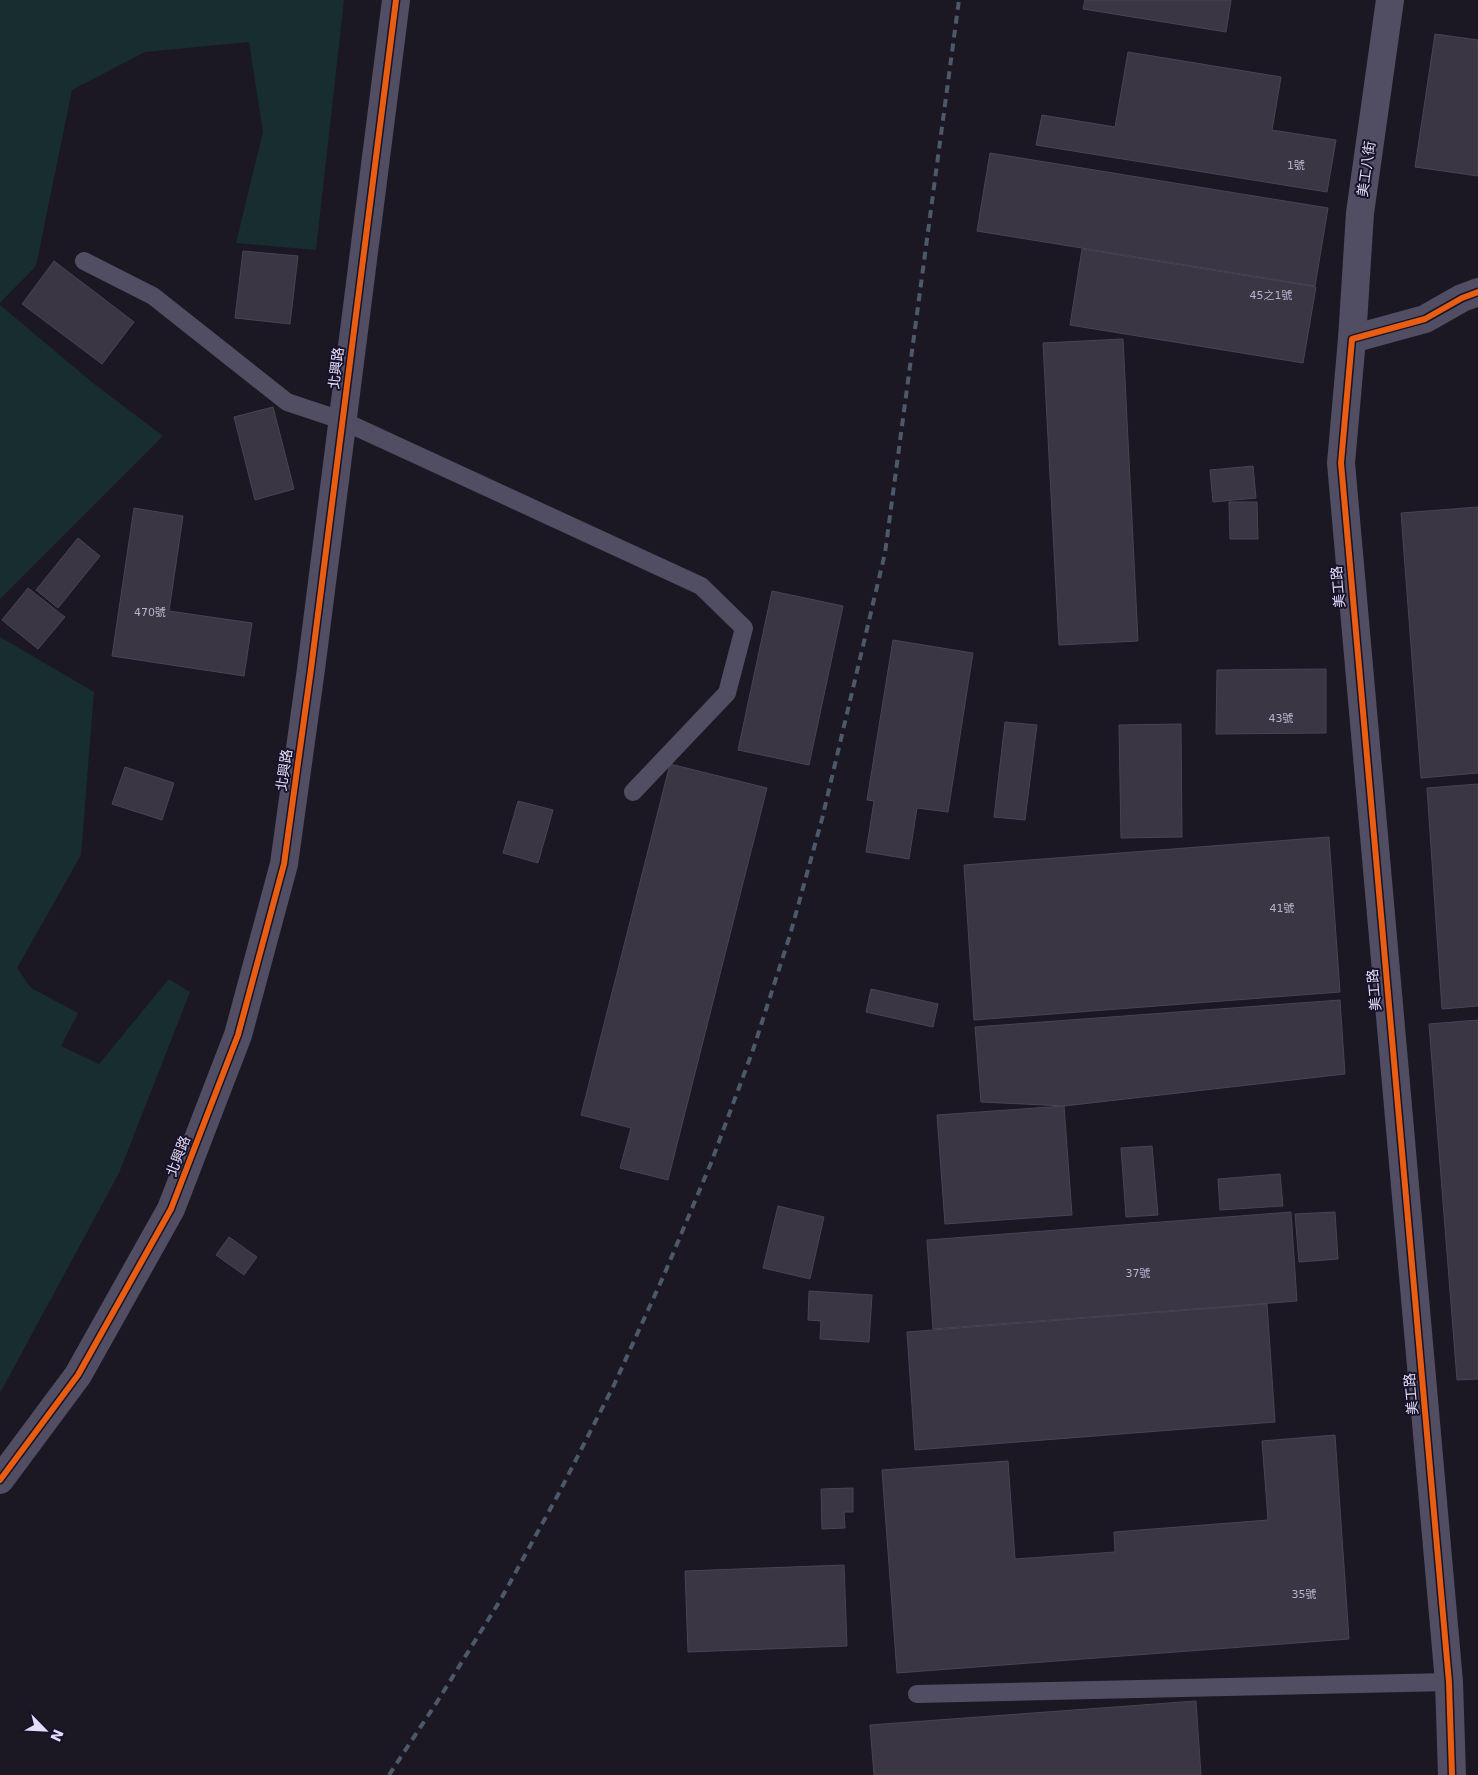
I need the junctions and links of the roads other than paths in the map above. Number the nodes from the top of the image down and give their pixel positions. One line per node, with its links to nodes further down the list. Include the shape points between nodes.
1 (396, 0): 6 (street, 北興路)
2 (1390, 0): 5 (street, 美工八街, via 1360,213)
3 (84, 261): 6 (lane, via 153,296 287,402)
4 (1478, 292): 5 (street, via 1425,319)
5 (1352, 339): 9 (street, 美工路, via 1341,463)
6 (342, 420): 7 (lane, via 701,586 744,628 727,693); 8 (street, 北興路, via 284,864 238,1035 171,1208 78,1375)
7 (633, 792)
8 (0, 1480)
9 (1449, 1682): 10 (lane); 11 (street, 美工路)
10 (917, 1694)
11 (1452, 1775)

